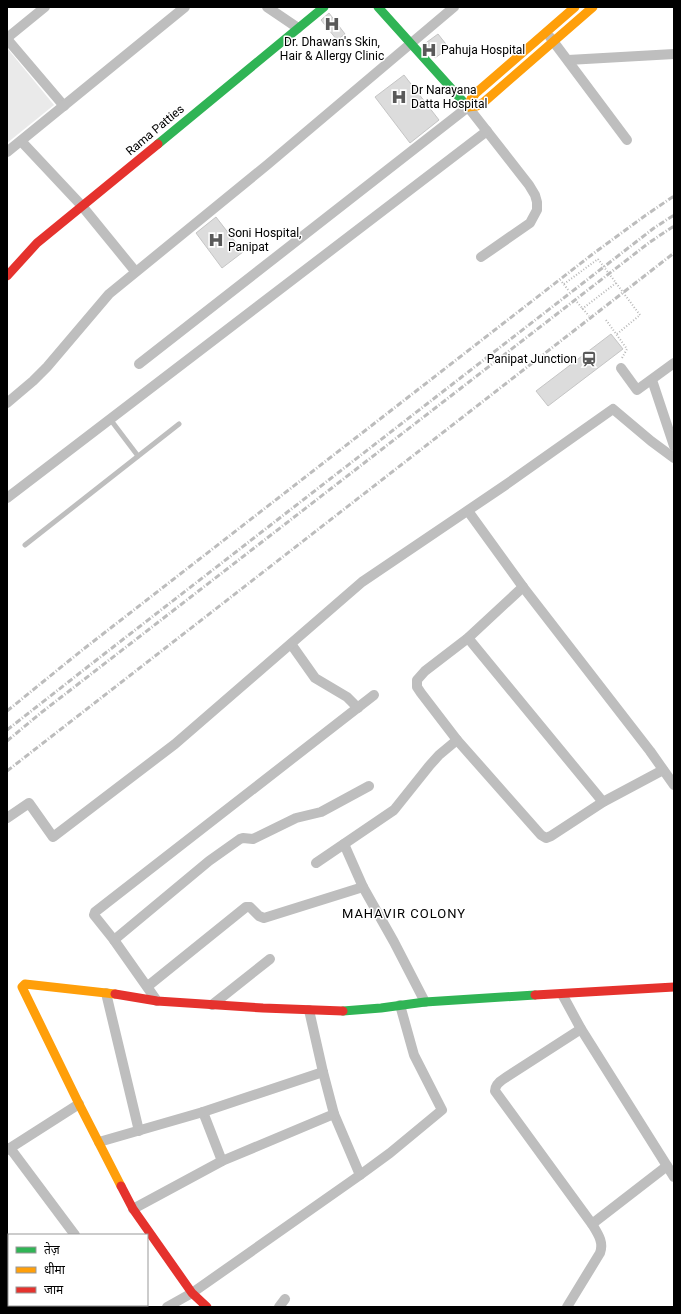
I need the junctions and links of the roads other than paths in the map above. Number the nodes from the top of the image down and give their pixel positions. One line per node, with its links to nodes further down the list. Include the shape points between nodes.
1 (44, 7): 11 (street)
2 (185, 7): 16 (street)
3 (267, 7): 9 (street)
4 (324, 7): 9 (street, Rama Patties)
5 (378, 7): 13 (street)
6 (454, 7): 13 (street)
7 (575, 7): 10 (street)
8 (593, 7): 12 (street)
9 (298, 28): 22 (street, Rama Patties)
10 (546, 32): 12 (street); 17 (street, via 476,93)
11 (7, 38): 16 (street)
12 (553, 42): 15 (street); 17 (street, via 484,102)
13 (411, 43): 17 (street); 24 (street)
14 (674, 54): 15 (street)
15 (568, 60): 20 (street)
16 (64, 106): 19 (street)
17 (468, 107): 18 (street); 27 (street)
18 (487, 131): 23 (street, via 529,185 537,202 537,210 530,223); 31 (street)
19 (21, 140): 21 (street); 22 (street)
20 (627, 140)
21 (7, 152)
22 (82, 206): 24 (street); 25 (street, Rama Patties, via 37,242)
23 (481, 257)
24 (136, 271): 30 (street, via 109,294 47,367)
25 (8, 274)
26 (674, 363): 29 (street)
27 (139, 364)
28 (621, 368): 29 (street, via 637,390)
29 (652, 380): 33 (street)
30 (7, 403)
31 (110, 419): 34 (lane); 36 (street)
32 (179, 424): 34 (lane)
33 (674, 446)
34 (138, 456): 38 (lane)
35 (674, 458): 37 (street, via 651,442 613,408)
36 (7, 498)
37 (468, 511): 39 (street); 41 (street, via 362,582)
38 (25, 545)
39 (523, 587): 40 (street); 45 (street)
40 (468, 638): 44 (street, via 417,680 417,687 421,693); 48 (street)
41 (291, 644): 43 (street, via 315,678 347,697); 49 (street, via 175,744 54,838 29,803)
42 (374, 695): 43 (street)
43 (358, 708): 53 (street, via 95,912 96,919)
44 (457, 740): 48 (street, via 543,837 551,836); 50 (street, via 439,755 394,810)
45 (662, 770): 46 (street); 48 (street)
46 (673, 781)
47 (369, 786): 53 (street, via 323,811 296,818 253,839 240,839 209,861)
48 (603, 802)
49 (7, 818)
50 (344, 844): 51 (street); 52 (street)
51 (316, 863)
52 (363, 887): 55 (street, via 264,918 250,907 246,907); 60 (street)
53 (114, 940): 55 (street)
54 (270, 959): 61 (street)
55 (148, 986): 59 (street)
56 (674, 986): 58 (street)
57 (106, 993): 59 (street); 66 (street, via 25,984 22,987); 69 (street)
58 (562, 994): 60 (street); 64 (street)
59 (157, 1001): 61 (street)
60 (425, 1002): 62 (street)
61 (212, 1005): 63 (street)
62 (400, 1005): 63 (street, via 343,1011); 74 (street, via 414,1055 442,1110)
63 (309, 1010): 65 (street)
64 (581, 1029): 73 (street); 77 (street, via 505,1078 495,1091)
65 (323, 1072): 67 (street); 68 (street)
66 (79, 1104): 70 (street); 71 (street)
67 (203, 1112): 69 (street); 72 (street)
68 (334, 1114): 72 (street); 74 (street)
69 (139, 1131): 70 (street)
70 (99, 1142): 76 (street)
71 (9, 1149): 78 (street)
72 (222, 1161): 76 (street)
73 (667, 1166): 75 (street); 77 (street)
74 (360, 1174): 79 (street)
75 (674, 1177)
76 (133, 1209): 79 (street)
77 (592, 1224): 82 (street, via 602,1248)
78 (74, 1234)
79 (192, 1293): 80 (street); 81 (street)
80 (167, 1307)
81 (207, 1307)
82 (567, 1307)

